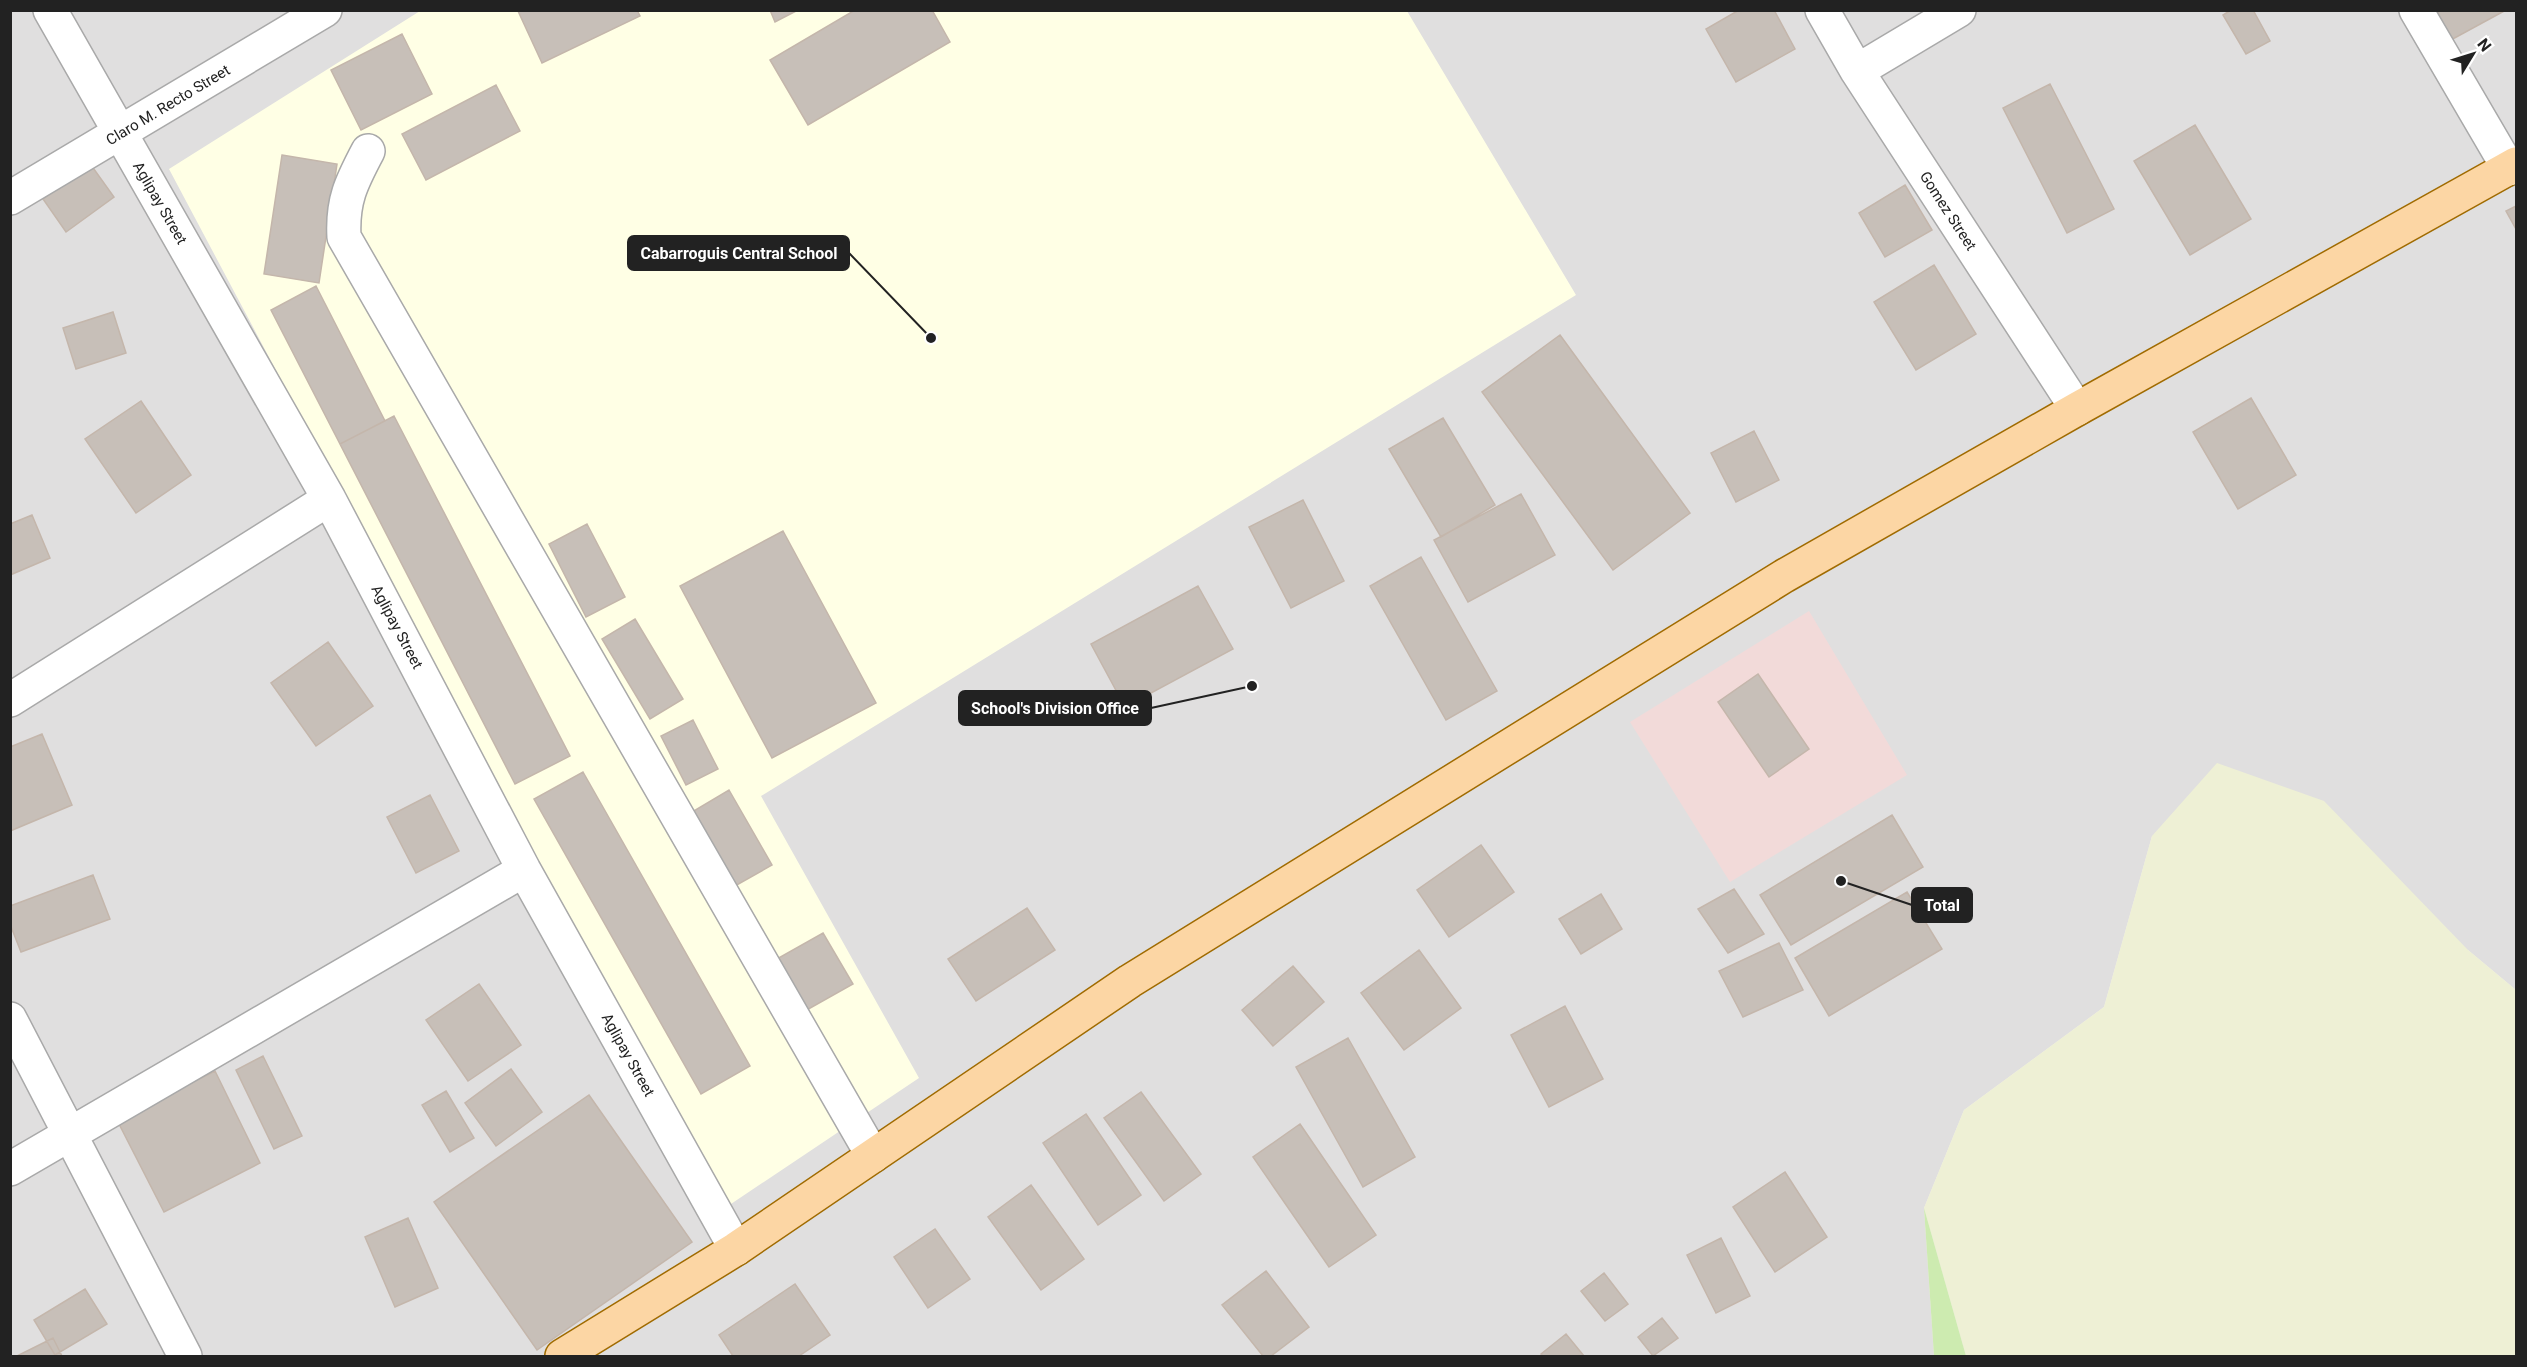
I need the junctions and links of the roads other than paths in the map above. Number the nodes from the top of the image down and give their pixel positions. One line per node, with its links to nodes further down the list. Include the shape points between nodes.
1 (50, 10): 7 (street, Aglipay Street)
2 (326, 10): 7 (street, Claro M. Recto Street)
3 (1822, 10): 6 (street, Gomez Street)
4 (1959, 10): 6 (street)
5 (2416, 10): 9 (street)
6 (1857, 71): 11 (street, Gomez Street)
7 (121, 134): 10 (street, Claro M. Recto Street); 12 (street, Aglipay Street)
8 (368, 151): 17 (street, via 351,183 343,211 344,237)
9 (2513, 167): 11 (main road)
10 (10, 198)
11 (2077, 409): 17 (main road, via 1784,576 1386,821 1130,981)
12 (329, 499): 13 (street); 14 (street, Aglipay Street)
13 (10, 700)
14 (524, 870): 16 (street); 19 (street, Aglipay Street)
15 (10, 1019): 16 (street)
16 (70, 1134): 18 (street); 20 (street)
17 (873, 1156): 19 (main road)
18 (10, 1169)
19 (736, 1249): 21 (main road)
20 (184, 1356)
21 (562, 1356)

